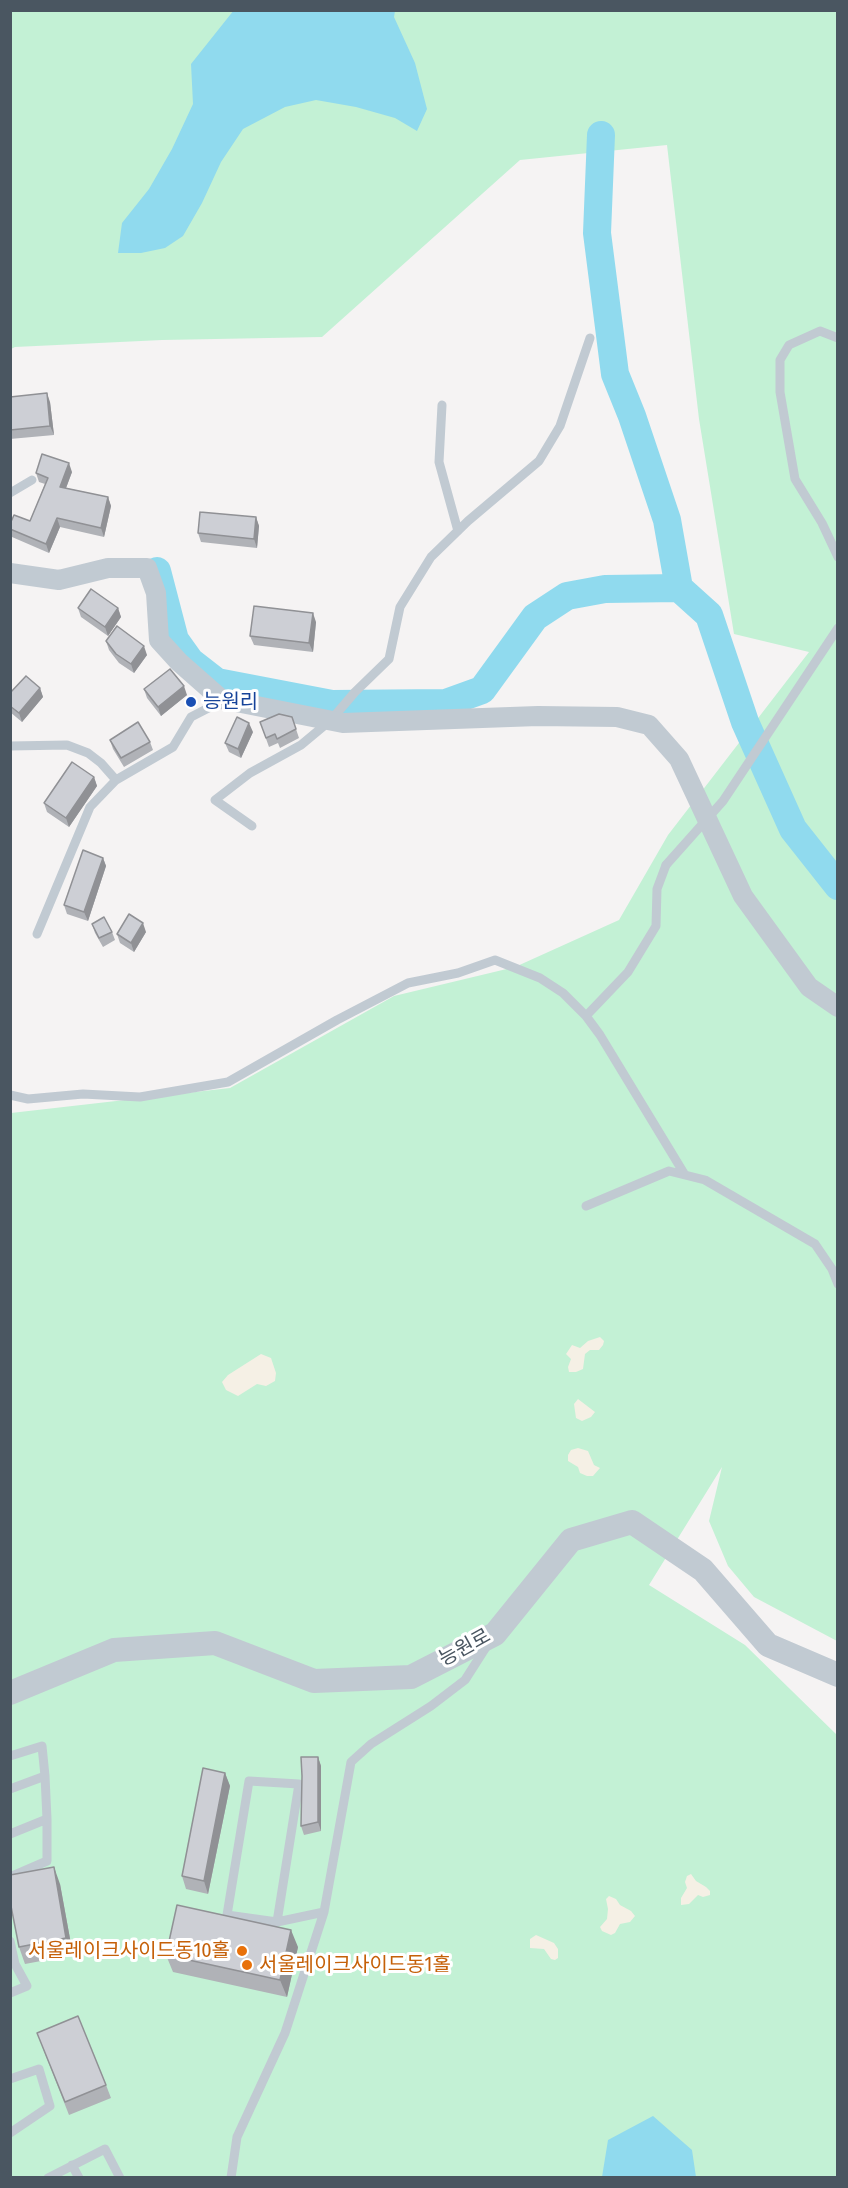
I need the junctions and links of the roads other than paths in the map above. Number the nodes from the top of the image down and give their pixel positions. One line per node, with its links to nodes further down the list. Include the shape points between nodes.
1 (590, 338): 6 (lane, via 560,426 539,461)
2 (837, 338): 7 (lane, via 820,331 789,345 780,360 780,392 795,479)
3 (442, 405): 6 (lane, via 439,462)
4 (32, 480): 5 (lane)
5 (10, 493)
6 (458, 531): 11 (lane, via 431,557 400,607 389,659)
7 (837, 557)
8 (10, 573): 10 (street, via 59,580 108,568 147,568 156,593 159,640)
9 (837, 628): 17 (lane, bridge, via 723,801 666,865 657,889 656,926 628,972)
10 (224, 700): 11 (street); 13 (lane, via 191,717 173,747)
11 (331, 720): 14 (lane, via 301,745 250,773 215,800); 16 (street, via 343,723 617,717 649,725 679,759 743,896 809,987)
12 (10, 746): 13 (lane, via 67,745 88,753)
13 (116, 780): 15 (lane, via 90,807)
14 (252, 826)
15 (37, 934)
16 (837, 1007)
17 (586, 1016): 18 (lane, via 563,993 540,978 495,960 458,973 408,983 228,1082 140,1097 83,1094 28,1099); 19 (lane)
18 (10, 1095)
19 (685, 1175): 20 (lane, via 669,1171); 21 (lane, via 705,1180 815,1244)
20 (586, 1206)
21 (837, 1284)
22 (495, 1634): 23 (street, 능원로, via 571,1540 632,1522 703,1570 768,1645); 24 (street, 능원로, via 411,1677 314,1682 215,1643 114,1650); 31 (lane, via 465,1680 351,1762)
23 (837, 1675)
24 (10, 1693)
25 (10, 1756): 26 (lane, via 42,1746)
26 (45, 1776): 27 (lane); 28 (lane)
27 (10, 1789)
28 (47, 1819): 29 (lane); 30 (lane, via 47,1861)
29 (10, 1834)
30 (10, 1876)
31 (324, 1912): 32 (lane); 42 (lane, via 285,2033 237,2137)
32 (277, 1922): 32 (lane, via 298,1784 249,1781 227,1916)
33 (10, 1941): 34 (lane)
34 (13, 1965): 35 (lane, via 27,1986)
35 (10, 1993)
36 (10, 2079): 37 (lane, via 39,2069 50,2106)
37 (10, 2133)
38 (72, 2165): 39 (lane); 40 (lane); 41 (lane, via 105,2149)
39 (48, 2178)
40 (79, 2178)
41 (120, 2178)
42 (231, 2178)

